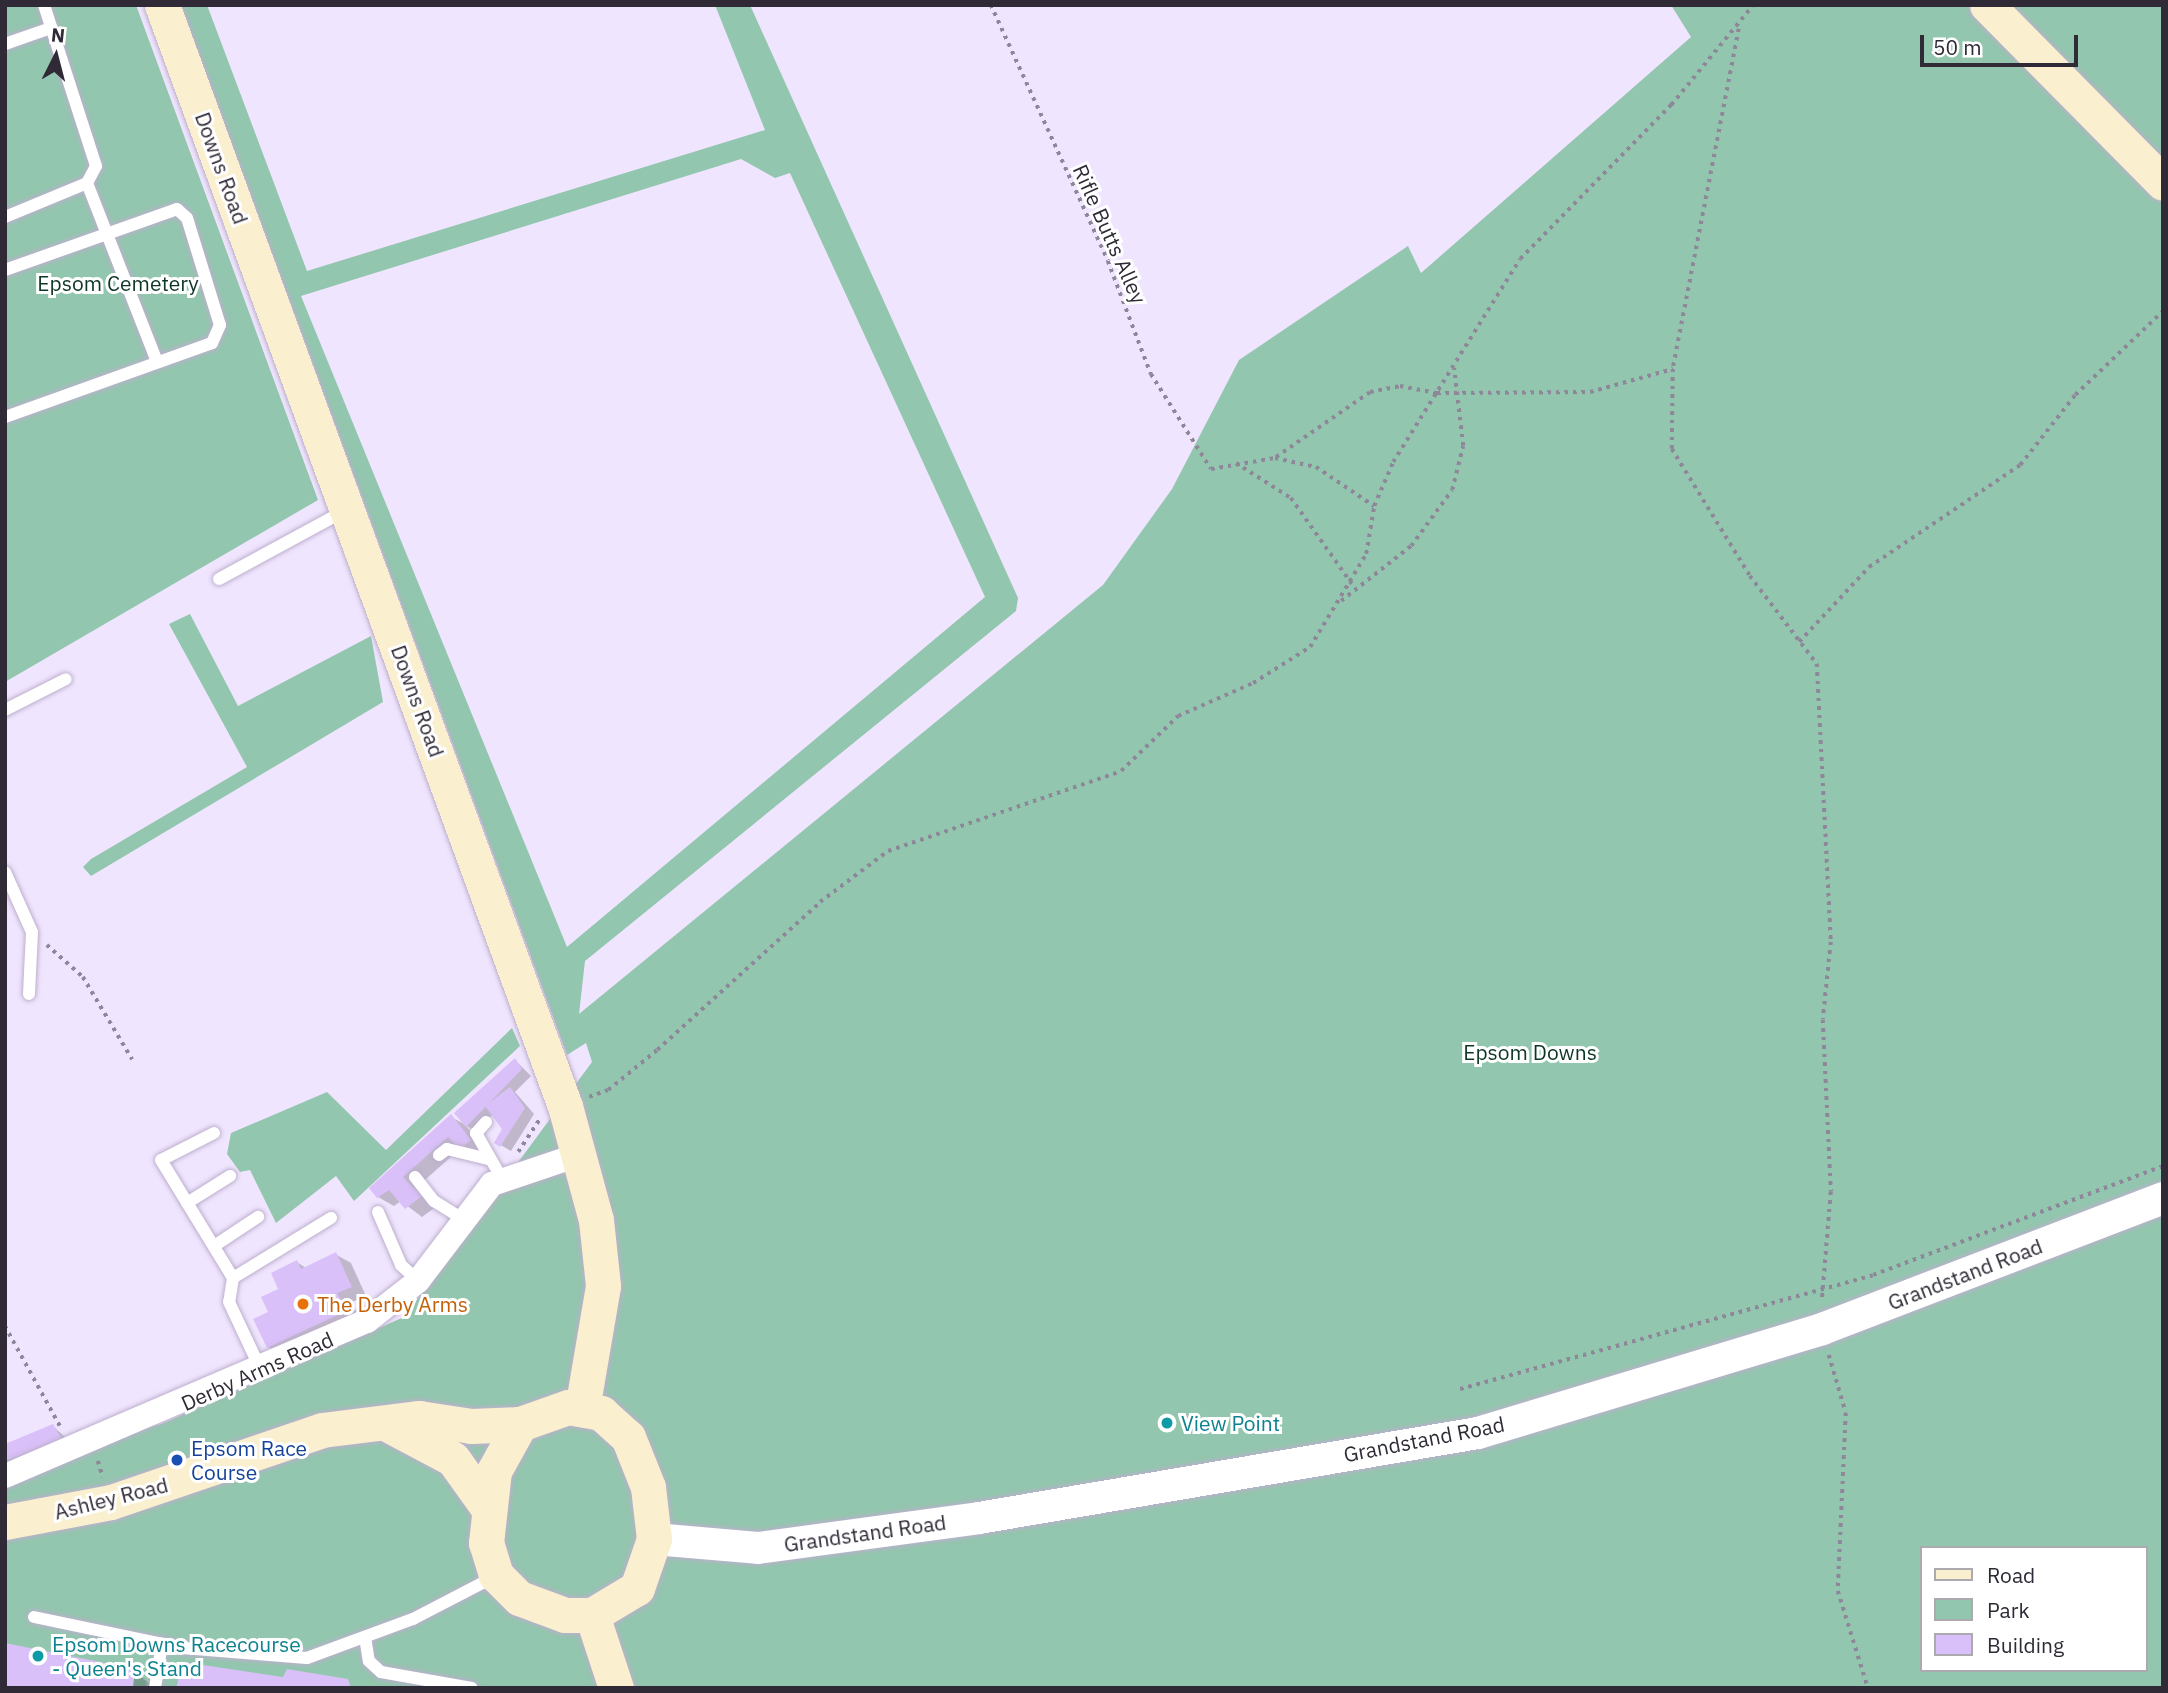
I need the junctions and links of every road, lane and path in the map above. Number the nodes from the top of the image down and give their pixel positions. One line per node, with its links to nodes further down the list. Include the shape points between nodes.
1 (44, 5): 7 (lane)
2 (162, 5): 24 (main road, Downs Road)
3 (991, 5): 22 (path, Rifle Butts Alley, via 1108,261 1151,374 1211,469)
4 (1753, 5): 6 (path)
5 (1987, 5): 10 (main road)
6 (1739, 27): 16 (path, via 1520,259); 17 (path)
7 (51, 28): 8 (lane); 9 (lane, via 93,142 96,166)
8 (5, 44)
9 (87, 183): 11 (lane); 12 (lane)
10 (2163, 183)
11 (5, 217)
12 (110, 232): 13 (lane); 15 (lane); 15 (lane, via 177,209 187,218 220,308 212,343)
13 (5, 270)
14 (2163, 312): 29 (path, via 2076,395 2020,465 1869,567)
15 (157, 362): 20 (lane)
16 (1453, 367): 18 (path); 19 (path)
17 (1673, 369): 19 (path, via 1590,392); 29 (path, via 1672,449 1750,576)
18 (1437, 393): 19 (path); 21 (path, via 1400,386 1370,393); 23 (path)
19 (1454, 393): 27 (path, via 1463,446 1452,490 1411,546)
20 (5, 417)
21 (1275, 458): 22 (path); 23 (path, via 1316,467)
22 (1236, 463): 26 (path, via 1291,498)
23 (1374, 506): 26 (path, via 1366,554)
24 (347, 509): 25 (lane); 36 (main road, Downs Road)
25 (219, 579)
26 (1349, 583): 27 (path); 28 (path)
27 (1355, 588): 28 (path)
28 (1338, 604): 36 (path, via 1310,647 1253,683 1178,716 1121,771 888,851 820,902 608,1090)
29 (1800, 642): 55 (path, via 1816,664 1831,942 1823,1020 1831,1192)
30 (66, 678): 31 (lane)
31 (5, 710)
32 (5, 872): 33 (lane)
33 (32, 932): 34 (lane); 35 (path, via 83,977)
34 (29, 994)
35 (132, 1059)
36 (565, 1106): 40 (main road, Downs Road); 43 (path, via 535,1122)
37 (486, 1122): 41 (lane, via 476,1133)
38 (214, 1133): 47 (lane, via 161,1160)
39 (439, 1155): 41 (lane, via 447,1149)
40 (578, 1155): 43 (street); 60 (main road, Downs Road, via 596,1220 603,1286)
41 (488, 1158): 43 (lane)
42 (2163, 1166): 55 (path, via 1873,1275)
43 (509, 1175): 51 (street, Derby Arms Road)
44 (230, 1176): 47 (lane)
45 (415, 1177): 51 (lane, via 434,1201)
46 (2163, 1198): 57 (street, Grandstand Road)
47 (187, 1203): 52 (lane)
48 (377, 1212): 54 (lane, via 401,1265)
49 (258, 1217): 52 (lane)
50 (331, 1218): 53 (lane)
51 (463, 1219): 54 (street, Derby Arms Road)
52 (214, 1247): 53 (lane)
53 (233, 1278): 58 (lane, via 229,1302)
54 (418, 1281): 58 (street, Derby Arms Road, via 367,1321)
55 (1821, 1286): 57 (path); 59 (path)
56 (5, 1326): 63 (path)
57 (1822, 1329): 68 (street, Grandstand Road, via 1478,1433 979,1518 758,1548); 77 (path, via 1846,1413 1838,1591)
58 (262, 1370): 63 (street, Derby Arms Road)
59 (1460, 1389)
60 (582, 1409): 62 (main road, via 537,1413); 68 (main road, via 601,1413 628,1437 648,1487)
61 (376, 1420): 62 (main road, Ashley Road); 65 (main road, Ashley Road, via 322,1430); 66 (main road, via 420,1437 453,1460)
62 (520, 1423): 66 (main road, via 494,1471)
63 (83, 1447): 64 (street, Derby Arms Road); 65 (path)
64 (5, 1476)
65 (111, 1502): 67 (main road, Ashley Road)
66 (488, 1508): 69 (main road, via 486,1543)
67 (5, 1522)
68 (654, 1539): 70 (main road, via 637,1588)
69 (496, 1575): 70 (main road, via 519,1598 565,1615); 72 (lane)
70 (592, 1615): 76 (main road)
71 (34, 1618): 73 (lane)
72 (365, 1637): 73 (lane, via 307,1658); 75 (lane, via 369,1661 381,1672)
73 (162, 1644): 74 (lane)
74 (155, 1688)
75 (472, 1688)
76 (616, 1688)
77 (1868, 1688)

